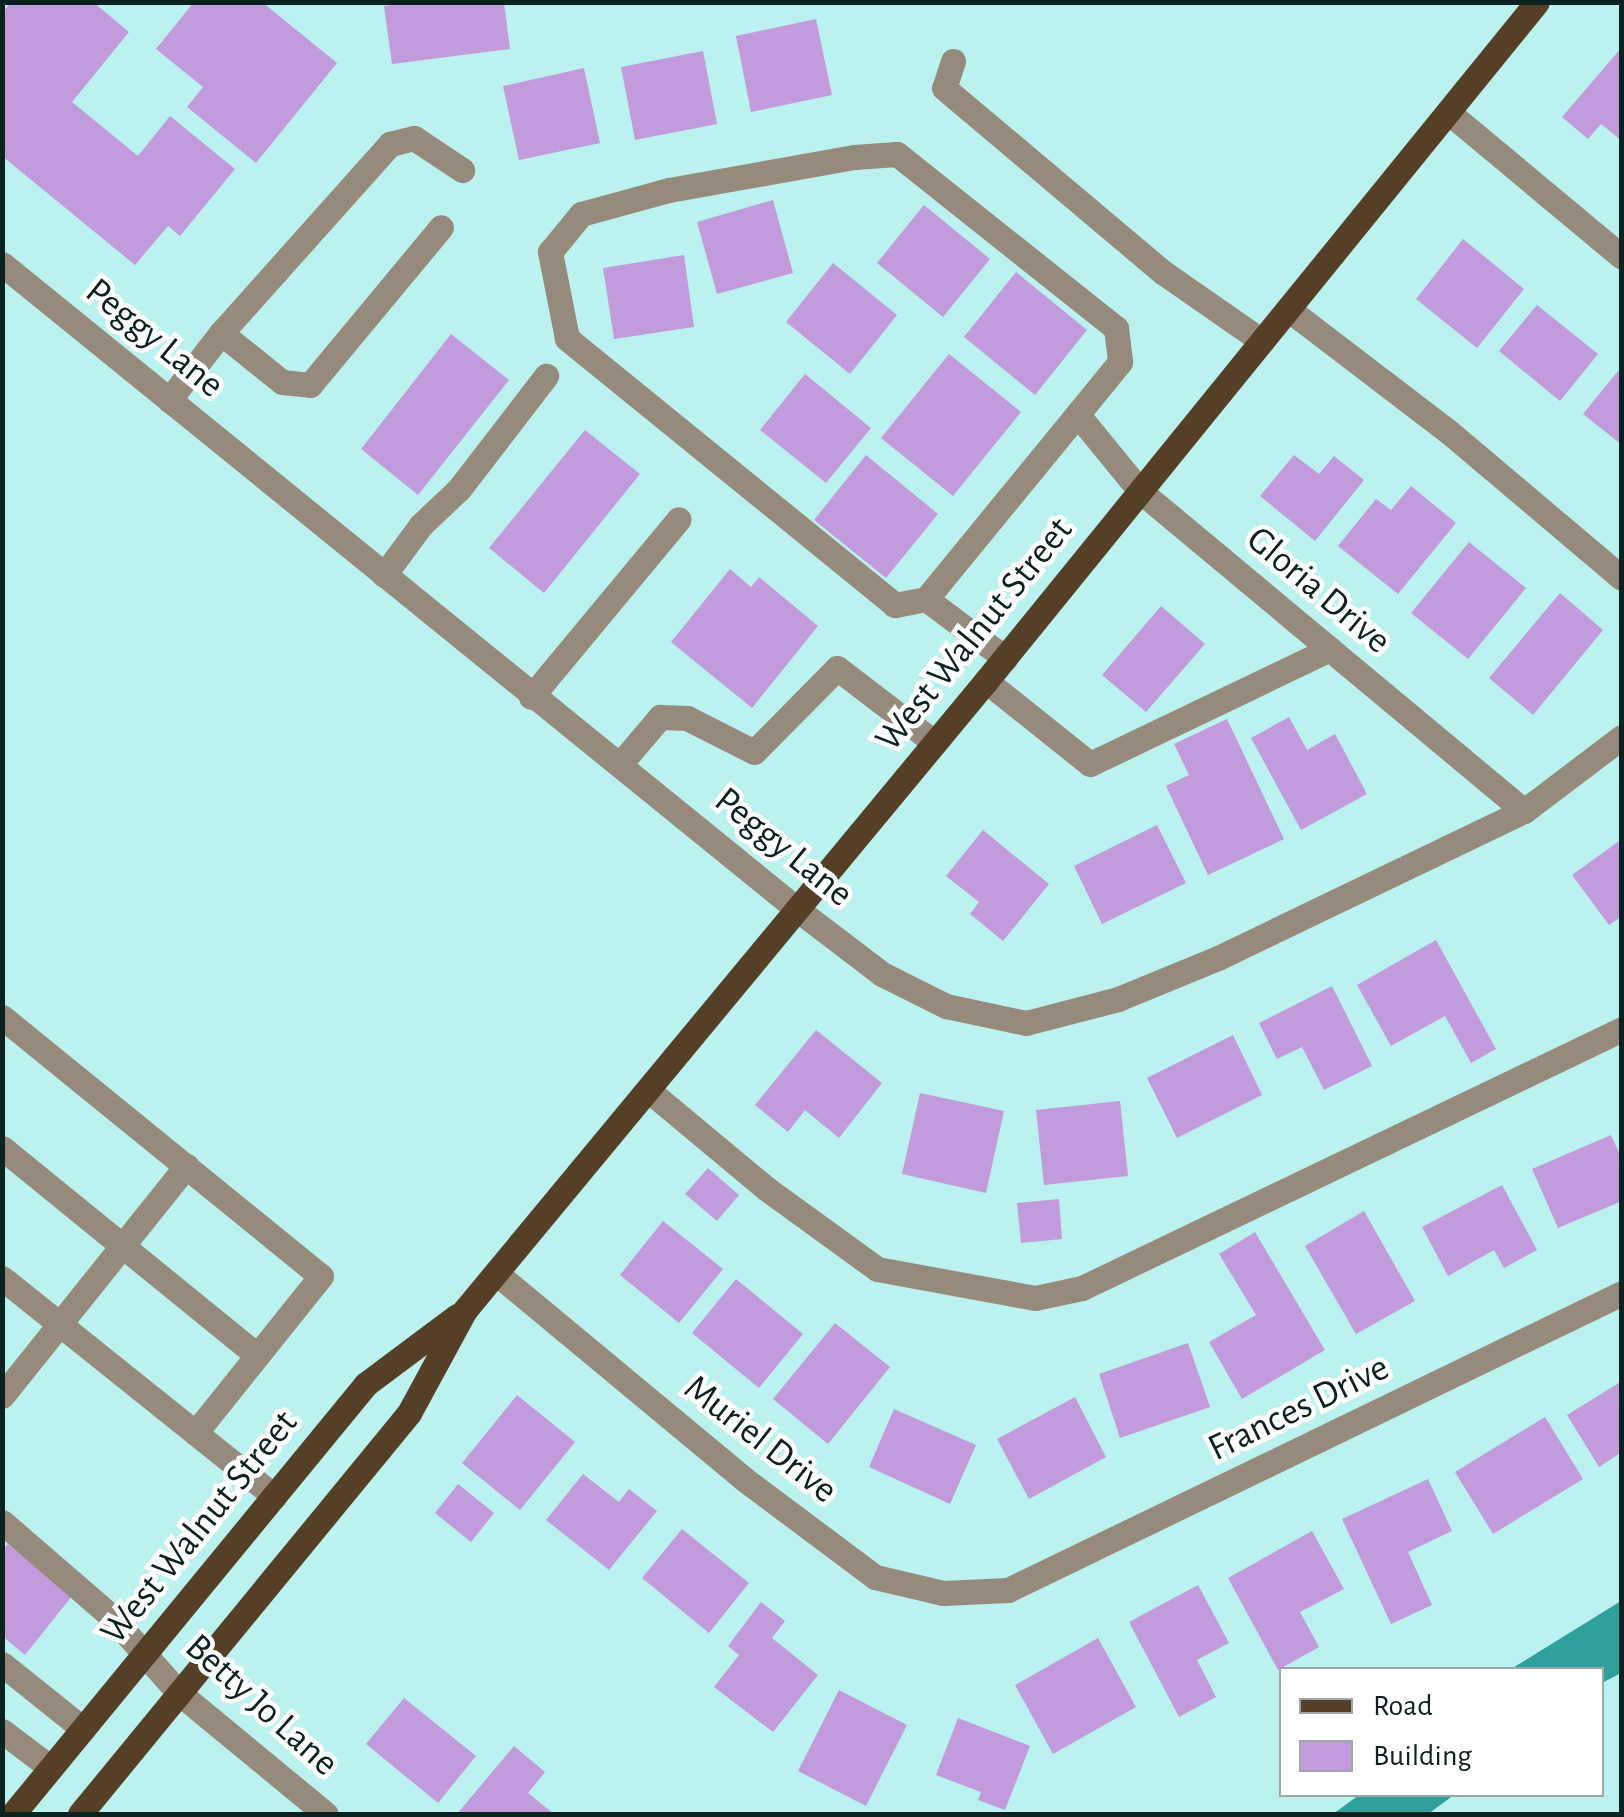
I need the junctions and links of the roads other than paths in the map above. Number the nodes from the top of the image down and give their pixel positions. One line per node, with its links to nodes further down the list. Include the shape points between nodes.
1 (1537, 2): 3 (main road, West Walnut Street)
2 (954, 61): 10 (street, via 944,88 1164,273)
3 (1448, 112): 6 (street); 8 (main road, West Walnut Street)
4 (462, 170): 9 (street, via 414,138 390,144)
5 (441, 227): 9 (street, via 310,386 282,382)
6 (1622, 256)
7 (2, 264): 12 (street, Peggy Lane)
8 (1288, 309): 10 (main road, West Walnut Street); 17 (street, via 1449,432)
9 (222, 332): 12 (street)
10 (1262, 341): 14 (main road, West Walnut Street)
11 (546, 376): 16 (street)
12 (169, 400): 16 (street, Peggy Lane)
13 (1078, 416): 14 (street, Gloria Drive); 18 (street, West Walnut Street); 18 (street, West Walnut Street, via 1120,362 1116,328 897,154 669,190 580,214 550,252 567,338 895,605)
14 (1140, 492): 19 (street, Gloria Drive); 20 (main road, West Walnut Street)
15 (679, 519): 22 (street)
16 (384, 576): 22 (street, Peggy Lane)
17 (1622, 578)
18 (926, 599): 20 (street)
19 (1330, 649): 21 (street, via 1090,764); 26 (street, Gloria Drive)
20 (1005, 658): 21 (main road, West Walnut Street)
21 (986, 681): 24 (main road, West Walnut Street)
22 (531, 697): 25 (street, Peggy Lane)
23 (1622, 737): 26 (street, Peggy Lane)
24 (935, 743): 25 (street, via 837,668 754,752 687,718 660,717); 27 (main road, West Walnut Street)
25 (620, 764): 27 (street, Peggy Lane)
26 (1524, 811): 27 (street, Peggy Lane, via 1218,958 1118,999 1026,1023 946,1006 898,982)
27 (798, 910): 30 (main road, West Walnut Street)
28 (2, 1016): 32 (street)
29 (1622, 1029): 30 (street, via 1082,1288 1034,1298 877,1269)
30 (648, 1090): 34 (main road, West Walnut Street)
31 (2, 1148): 33 (street)
32 (186, 1166): 33 (street); 39 (street, via 322,1276)
33 (123, 1246): 38 (street); 39 (street)
34 (496, 1273): 37 (main road, West Walnut Street); 44 (street, Muriel Drive, via 744,1479 876,1577 943,1594)
35 (2, 1278): 38 (street)
36 (1622, 1294): 44 (street, Frances Drive)
37 (464, 1310): 42 (main road, West Walnut Street, via 366,1384); 47 (main road, West Walnut Street, via 410,1412)
38 (60, 1324): 40 (street); 41 (street)
39 (257, 1355): 41 (street)
40 (2, 1396)
41 (195, 1432): 42 (street)
42 (274, 1496): 45 (main road, West Walnut Street)
43 (2, 1522): 45 (street, Betty Jo Lane)
44 (1008, 1590)
45 (146, 1652): 47 (street, Betty Jo Lane); 48 (main road, West Walnut Street)
46 (2, 1664): 48 (street)
47 (178, 1693): 52 (main road, West Walnut Street); 53 (street, Betty Jo Lane)
48 (82, 1730): 50 (main road, West Walnut Street)
49 (2, 1731): 50 (street)
50 (51, 1768): 51 (main road, West Walnut Street)
51 (13, 1814)
52 (80, 1814)
53 (326, 1814)

